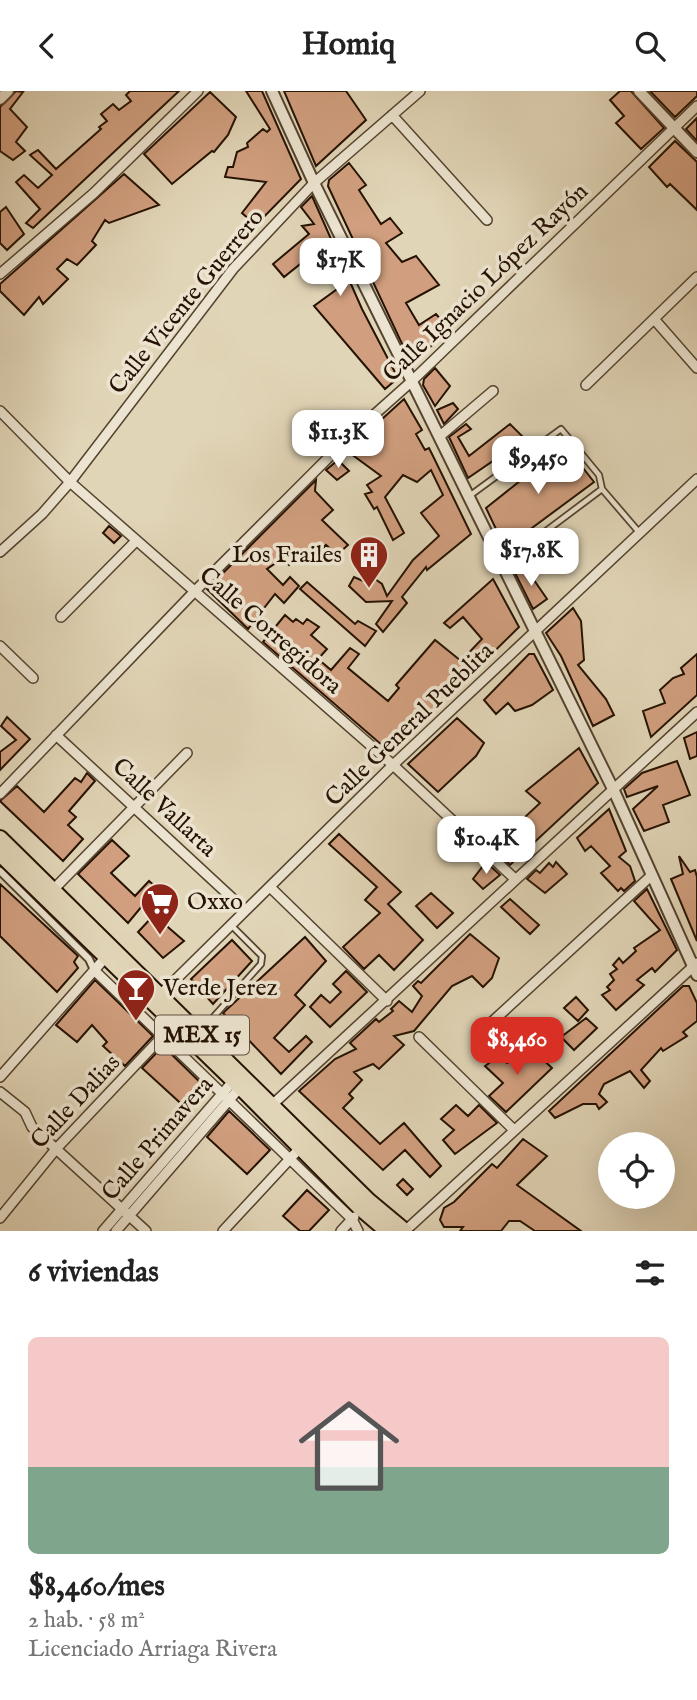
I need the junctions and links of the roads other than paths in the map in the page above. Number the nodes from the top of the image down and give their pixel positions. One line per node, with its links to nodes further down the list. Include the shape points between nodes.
1 (8, 91): 6 (street)
2 (198, 91): 13 (street, via 93,193)
3 (272, 91): 11 (street)
4 (420, 91): 8 (street, Calle Vicente Guerrero)
5 (639, 91): 9 (street)
6 (0, 99)
7 (697, 106): 9 (street, Calle Ignacio López Rayón)
8 (392, 115): 11 (street, Calle Vicente Guerrero); 12 (street)
9 (674, 128): 10 (street); 17 (street, Calle Ignacio López Rayón)
10 (697, 152)
11 (314, 183): 17 (street); 23 (street, Calle Vicente Guerrero, via 233,269)
12 (487, 219)
13 (0, 274)
14 (697, 277): 15 (street)
15 (654, 319): 16 (street); 18 (street)
16 (697, 368)
17 (412, 381): 21 (street); 30 (street, Calle Ignacio López Rayón, via 347,439)
18 (586, 385)
19 (493, 391): 21 (street)
20 (0, 411): 23 (street, Calle Corregidora)
21 (440, 436): 25 (street)
22 (697, 479): 26 (street, Calle General Pueblita)
23 (70, 482): 27 (street, Calle Corregidora); 28 (street, Calle Vicente Guerrero)
24 (602, 489): 25 (lane, via 599,475 561,429); 26 (lane); 29 (lane)
25 (467, 498): 29 (street)
26 (638, 531): 32 (street, Calle General Pueblita)
27 (135, 541): 30 (street, Calle Corregidora); 31 (street)
28 (0, 552)
29 (501, 565): 32 (street)
30 (195, 591): 36 (street, Calle Ignacio López Rayón); 38 (street, Calle Corregidora)
31 (61, 617)
32 (534, 633): 38 (street, Calle General Pueblita); 39 (street)
33 (0, 646): 34 (street)
34 (33, 677)
35 (697, 712): 39 (street)
36 (56, 735): 40 (street, Calle Ignacio López Rayón); 41 (street, Calle Vallarta)
37 (187, 753): 41 (street)
38 (393, 765): 46 (street, Calle Corregidora); 47 (street, Calle General Pueblita)
39 (614, 791): 45 (street); 46 (street)
40 (0, 794)
41 (136, 806): 48 (street); 49 (street, Calle Vallarta)
42 (0, 838): 48 (main road, MEX 15)
43 (0, 854): 48 (main road, MEX 15)
44 (0, 871): 53 (street, via 89,959)
45 (652, 875): 52 (street); 57 (street)
46 (515, 879): 55 (street)
47 (271, 888): 49 (street, Calle General Pueblita); 55 (street)
48 (49, 895): 51 (main road, MEX 15); 54 (main road, MEX 15)
49 (245, 910): 50 (street, Calle General Pueblita)
50 (231, 924): 54 (street, Calle General Pueblita); 58 (lane, via 262,956 261,964)
51 (105, 958): 53 (street); 54 (main road, MEX 15)
52 (696, 966): 66 (street)
53 (94, 971): 60 (street); 61 (street)
54 (157, 999): 56 (main road, MEX 15)
55 (387, 1001): 65 (street)
56 (178, 1019): 58 (main road, MEX 15); 60 (street, Calle Dalias); 62 (main road, MEX 15)
57 (493, 1021)
58 (200, 1033): 62 (main road, MEX 15)
59 (419, 1037): 66 (street)
60 (163, 1038): 64 (street); 67 (street, Calle Dalias)
61 (0, 1077)
62 (241, 1080): 64 (street, Calle Primavera); 65 (main road, MEX 15); 68 (main road, MEX 15)
63 (0, 1093): 67 (street, via 24,1112)
64 (225, 1098): 68 (street); 70 (street, Calle Primavera)
65 (272, 1105): 69 (main road, MEX 15)
66 (514, 1130): 79 (street)
67 (56, 1149): 70 (street); 71 (street, Calle Dalias)
68 (295, 1153): 69 (main road, MEX 15); 75 (street)
69 (361, 1210): 76 (street); 77 (street); 78 (main road, MEX 15); 79 (main road, MEX 15)
70 (126, 1213): 72 (street, Calle Primavera); 73 (street, Calle Primavera); 74 (street)
71 (0, 1218)
72 (103, 1231)
73 (116, 1231)
74 (146, 1231)
75 (223, 1231)
76 (341, 1231)
77 (358, 1231)
78 (387, 1231)
79 (405, 1231)

